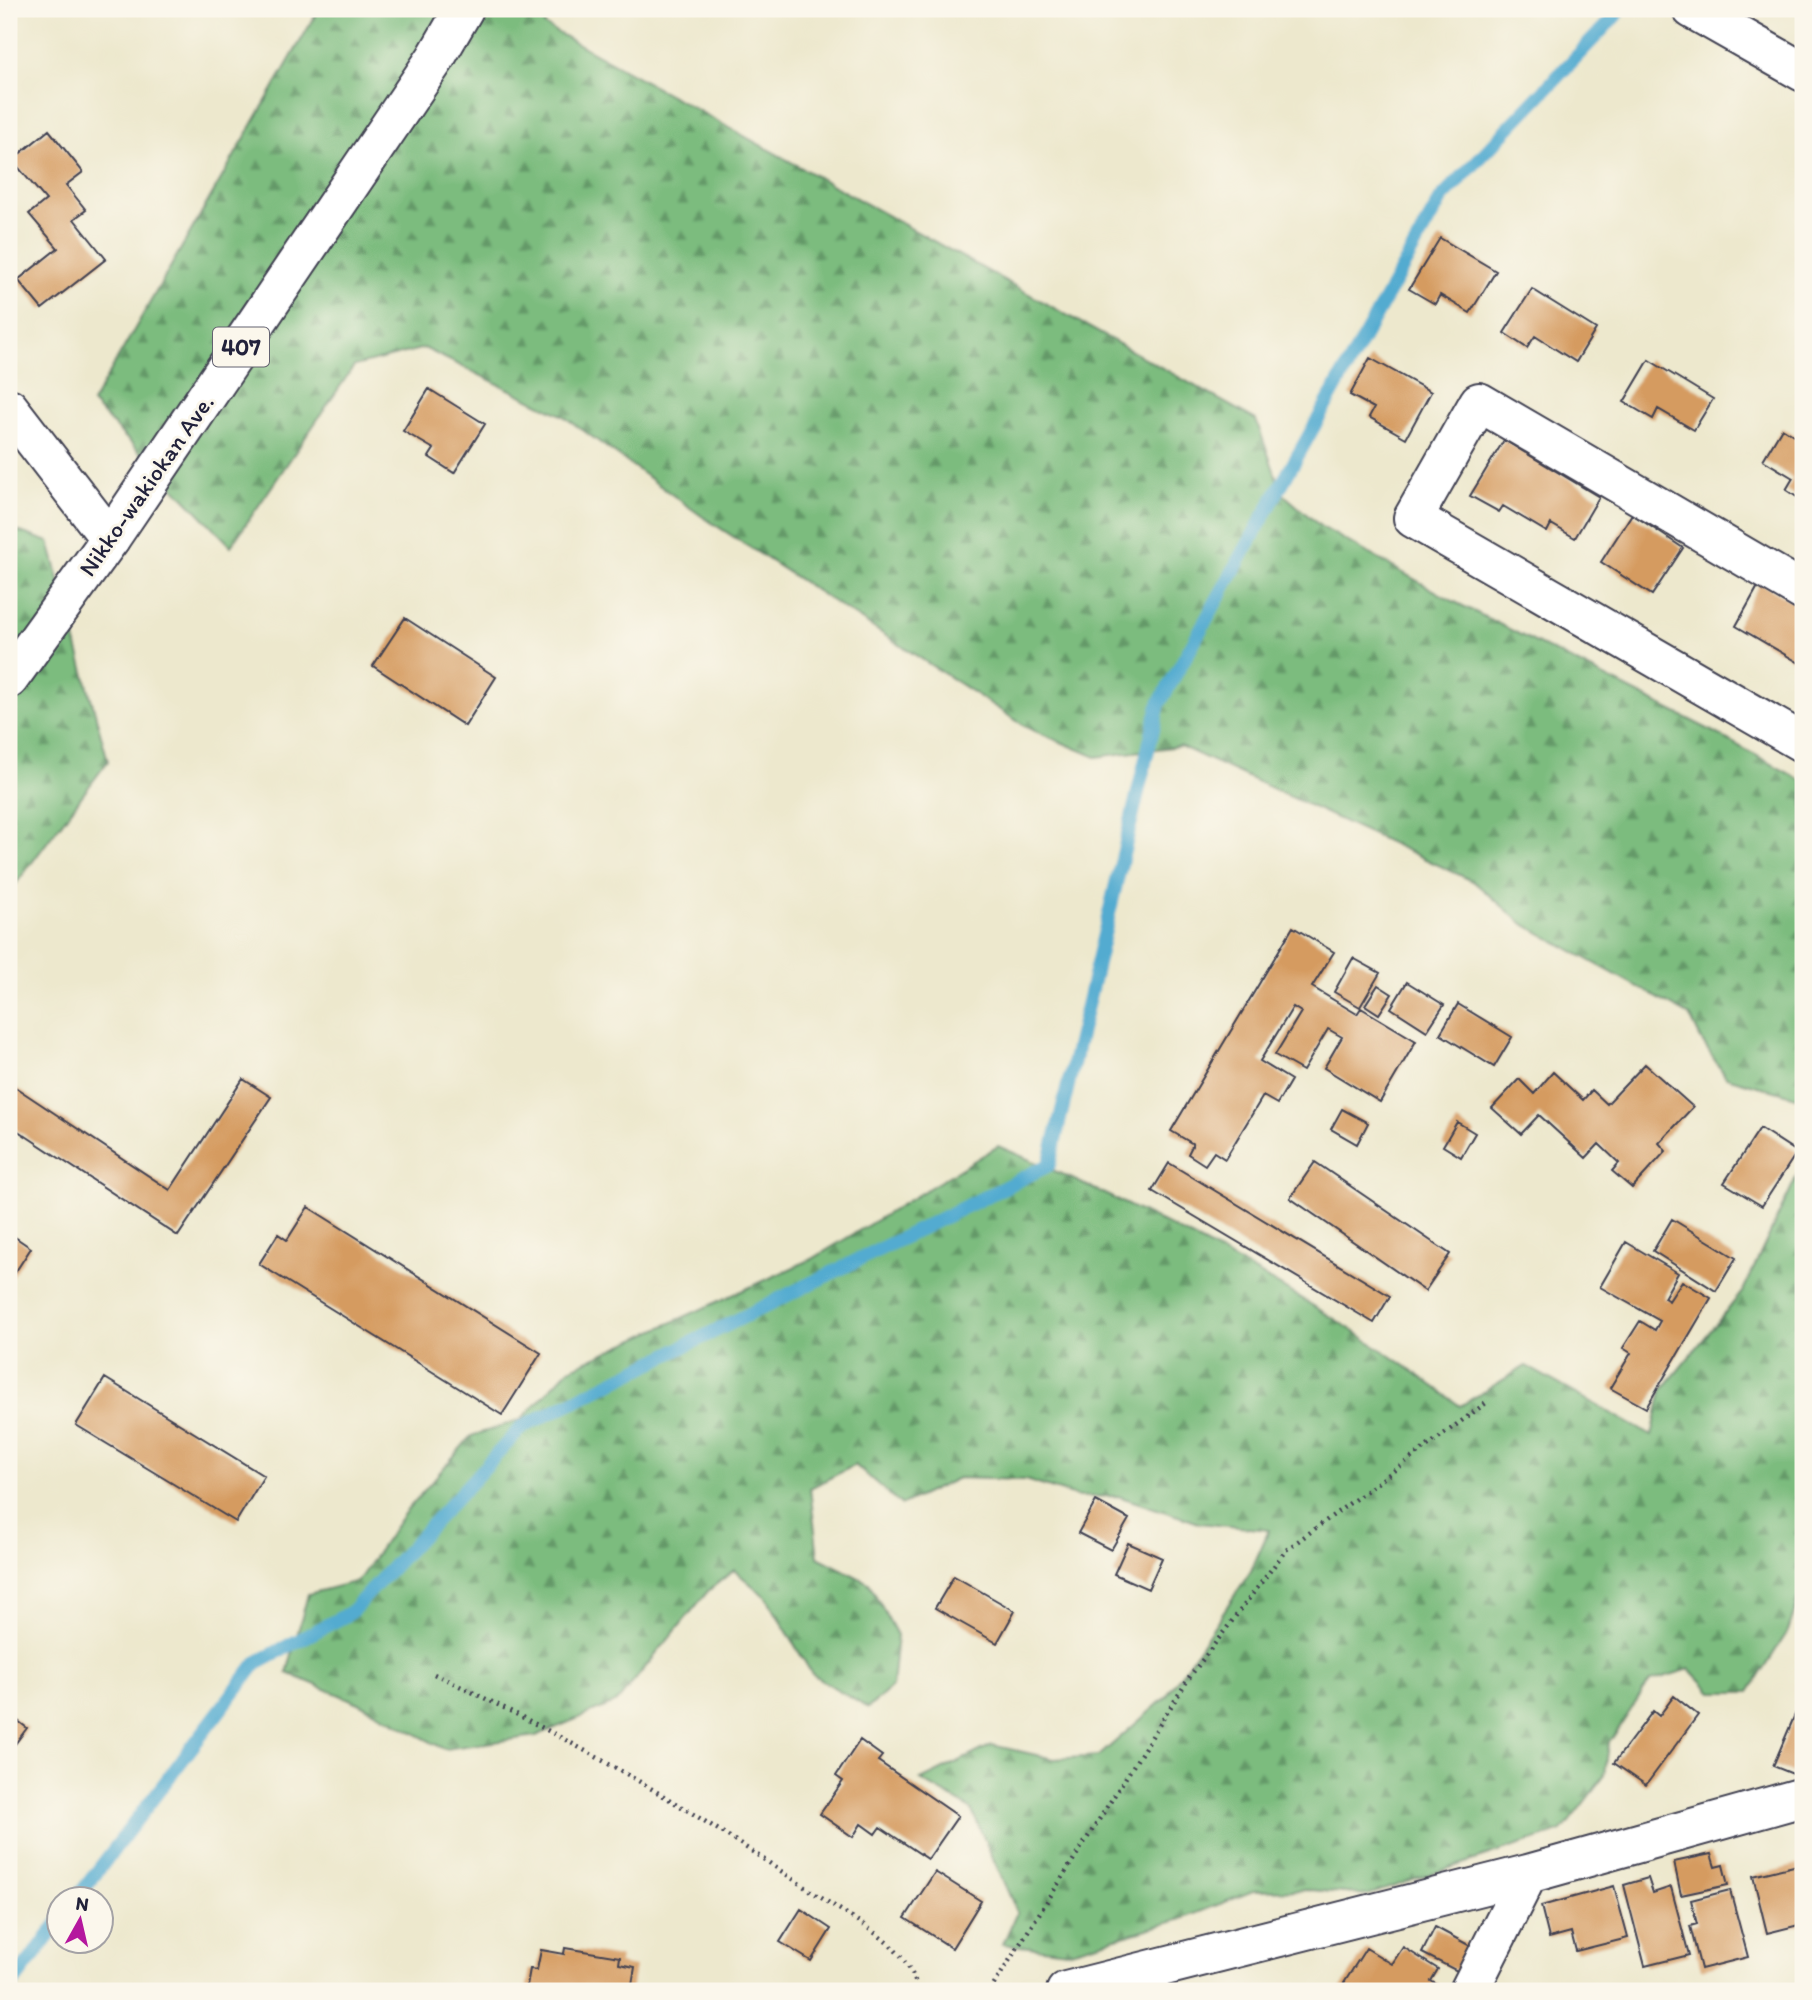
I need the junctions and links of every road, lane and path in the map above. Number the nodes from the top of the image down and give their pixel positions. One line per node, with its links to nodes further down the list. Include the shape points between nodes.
1 (464, 9): 5 (main road, Nikko-wakiokan Ave. / 407, via 428,71)
2 (1692, 9): 3 (main road)
3 (1803, 72)
4 (9, 408): 5 (main road)
5 (110, 540): 7 (main road, Nikko-wakiokan Ave. / 407)
6 (1803, 591): 8 (main road, via 1479,402 1413,518)
7 (9, 679)
8 (1803, 743)
9 (1486, 1403): 14 (path, via 1286,1550 1191,1675)
10 (434, 1674): 13 (path, via 621,1769 757,1854 894,1949 916,1978)
11 (1803, 1797): 12 (main road)
12 (1528, 1874): 15 (main road); 16 (main road)
13 (917, 1991)
14 (990, 1991)
15 (1066, 1991)
16 (1469, 1991)

